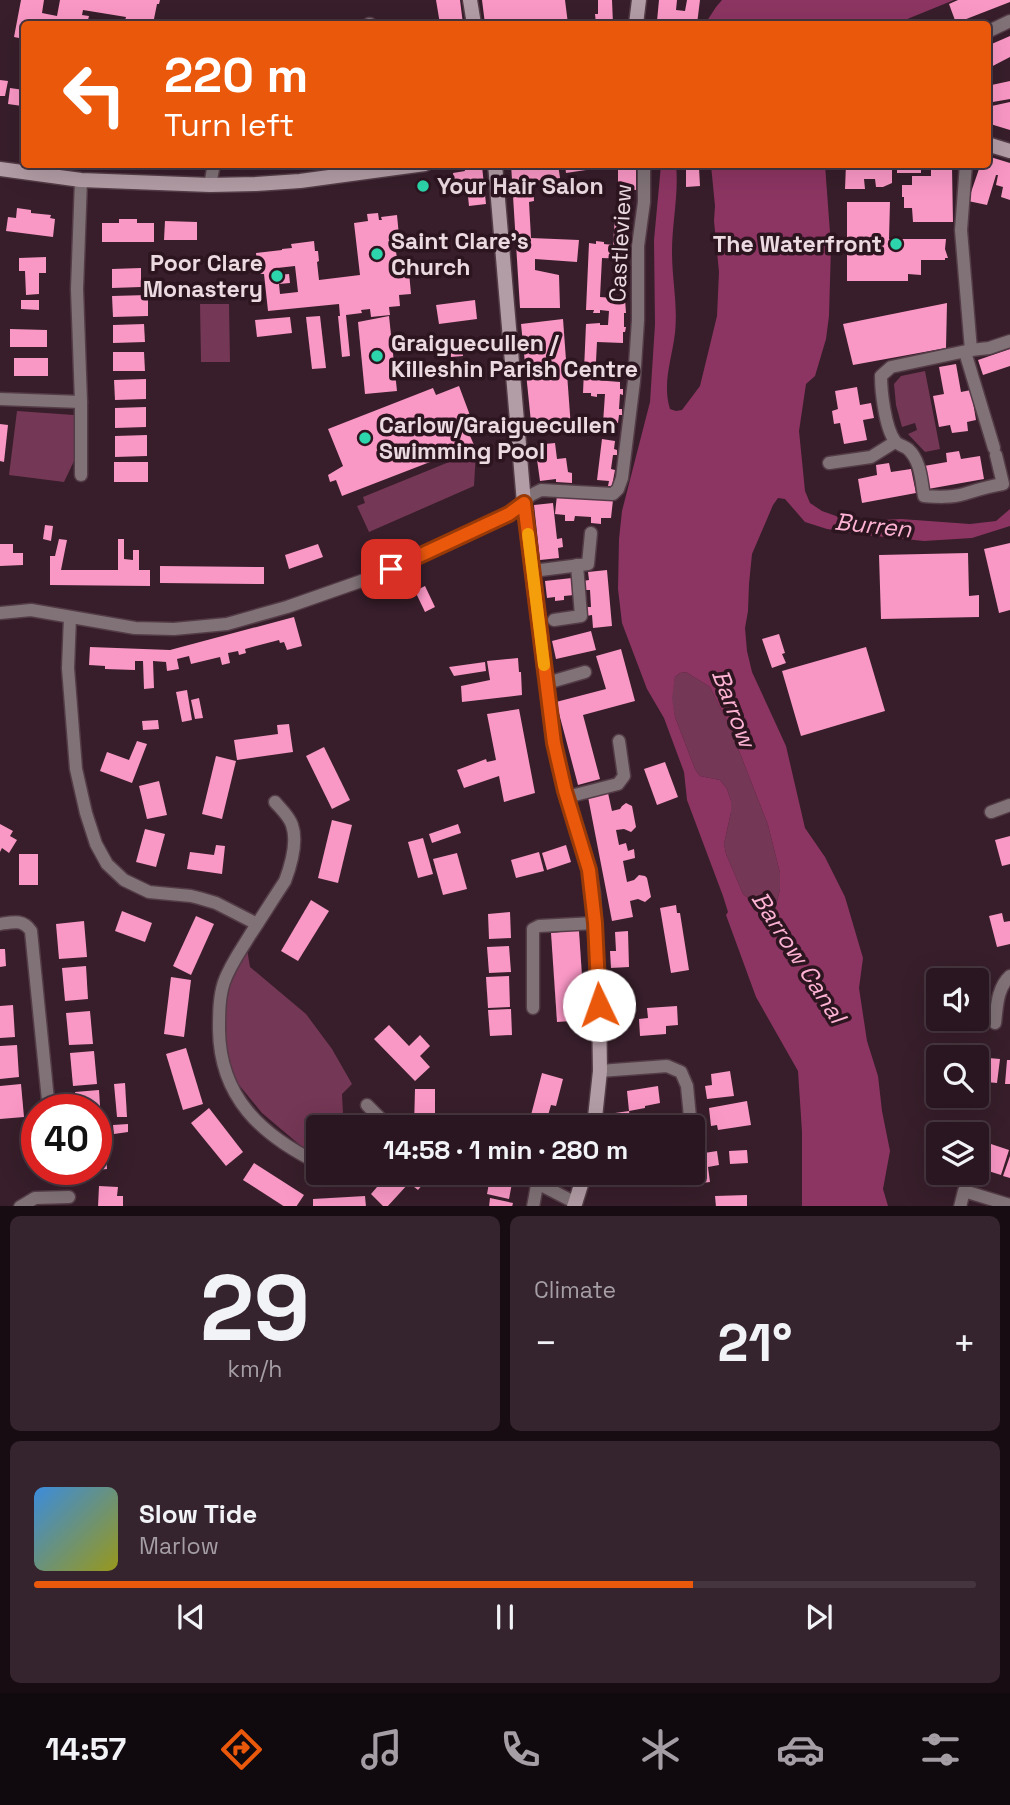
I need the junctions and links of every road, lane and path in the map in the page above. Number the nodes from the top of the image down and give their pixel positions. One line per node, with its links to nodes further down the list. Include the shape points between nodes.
1 (470, 0): 3 (street)
2 (639, 0): 4 (street)
3 (474, 21)
4 (636, 21)
5 (1010, 21): 6 (street)
6 (991, 30)
7 (991, 145): 8 (street)
8 (1010, 151)
9 (213, 168): 16 (street)
10 (394, 168): 16 (street)
11 (495, 168): 24 (street)
12 (644, 168): 24 (street, Castleview, via 634,381 622,478 615,491 541,490)
13 (966, 168): 18 (street, via 961,230)
14 (0, 169): 15 (street)
15 (81, 180): 16 (street); 20 (street, via 77,289)
16 (210, 185)
17 (1010, 341): 18 (street)
18 (968, 351): 21 (street, via 891,367 881,376); 21 (street, via 1003,484 962,495 924,496 919,466 908,449)
19 (0, 399): 20 (street)
20 (81, 402): 23 (street)
21 (895, 442): 22 (street, via 871,457)
22 (830, 463)
23 (81, 475)
24 (524, 503): 27 (street); 29 (street, via 367,579 227,624 135,628)
25 (591, 533): 26 (street, via 588,564)
26 (577, 565): 27 (street); 30 (street, via 581,616)
27 (533, 571): 32 (street)
28 (0, 613): 29 (street, via 31,610)
29 (70, 617): 40 (street, via 68,667 76,769 96,844 107,864 124,880 149,892 199,898)
30 (554, 620)
31 (585, 672): 32 (street)
32 (547, 683): 34 (street)
33 (619, 741): 34 (street, via 625,776 618,784)
34 (567, 797): 38 (street, via 589,870)
35 (275, 802): 40 (street, via 292,825 294,841 285,881)
36 (1010, 805): 37 (street)
37 (991, 812)
38 (595, 923): 42 (street, via 533,929); 44 (street)
39 (0, 924): 45 (street, via 19,921 32,931)
40 (257, 924): 50 (street, via 224,982 221,1058 227,1079 253,1119)
41 (1010, 976): 43 (street, via 998,995)
42 (533, 1008)
43 (995, 1023)
44 (600, 1071): 48 (street); 49 (street, via 667,1066 681,1072)
45 (47, 1094)
46 (367, 1105): 47 (street)
47 (377, 1115)
48 (595, 1115)
49 (690, 1115)
50 (306, 1157)
51 (581, 1185): 53 (street)
52 (69, 1197): 55 (street, via 35,1199)
53 (575, 1205): 56 (street, via 537,1185)
54 (1010, 1205): 57 (street, via 964,1191)
55 (20, 1206)
56 (533, 1206)
57 (960, 1206)

